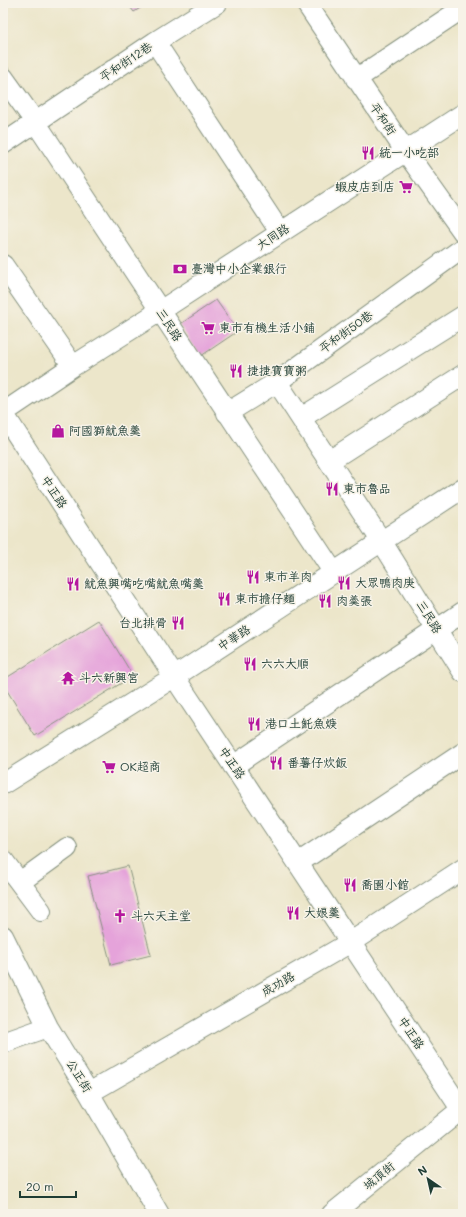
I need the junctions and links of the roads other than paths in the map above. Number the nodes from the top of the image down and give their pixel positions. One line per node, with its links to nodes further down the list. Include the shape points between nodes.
1 (217, 3): 4 (street, 平和街12巷)
2 (306, 3): 6 (street, 平和街)
3 (463, 8): 6 (street)
4 (155, 42): 8 (street, 平和街12巷); 11 (street)
5 (3, 77): 8 (street, 三民路)
6 (356, 79): 10 (street, 平和街)
7 (463, 114): 10 (street, 大同路)
8 (36, 123): 9 (street, 平和街12巷); 15 (street, 三民路)
9 (3, 144)
10 (406, 152): 11 (street, 大同路); 12 (street, 平和街)
11 (280, 232): 15 (street, 大同路)
12 (463, 232)
13 (463, 248): 19 (street, 平和街50巷)
14 (3, 264): 17 (street)
15 (160, 311): 17 (street, 大同路); 21 (street, 三民路)
16 (463, 316): 22 (street)
17 (73, 366): 20 (street, 大同路)
18 (463, 375): 23 (street)
19 (277, 382): 21 (street, 平和街50巷); 22 (street, 三民路)
20 (3, 413): 30 (street, 中正路)
21 (227, 413): 26 (street, 三民路)
22 (301, 418): 23 (street, 三民路)
23 (328, 461): 25 (street, 三民路)
24 (463, 488): 25 (street, 中華路)
25 (382, 542): 26 (street, 中華路); 28 (street, 三民路)
26 (334, 573): 30 (street, 中華路)
27 (463, 612): 28 (street)
28 (436, 630): 29 (street, 三民路); 32 (street)
29 (463, 672)
30 (174, 677): 32 (street, 中正路); 33 (street, 中華路)
31 (463, 753): 36 (street)
32 (233, 766): 36 (street, 中正路)
33 (3, 784)
34 (67, 848): 38 (street)
35 (3, 860): 38 (street)
36 (298, 863): 41 (street, 中正路)
37 (463, 869): 41 (street, 成功路)
38 (20, 882): 39 (street)
39 (41, 911)
40 (3, 936): 42 (street, 公正街)
41 (351, 942): 44 (street, 成功路); 45 (street, 中正路)
42 (48, 1027): 43 (street); 44 (street, 公正街)
43 (3, 1043)
44 (89, 1093): 46 (street, 公正街)
45 (462, 1110): 47 (street, 城頂街)
46 (159, 1214)
47 (332, 1214)

